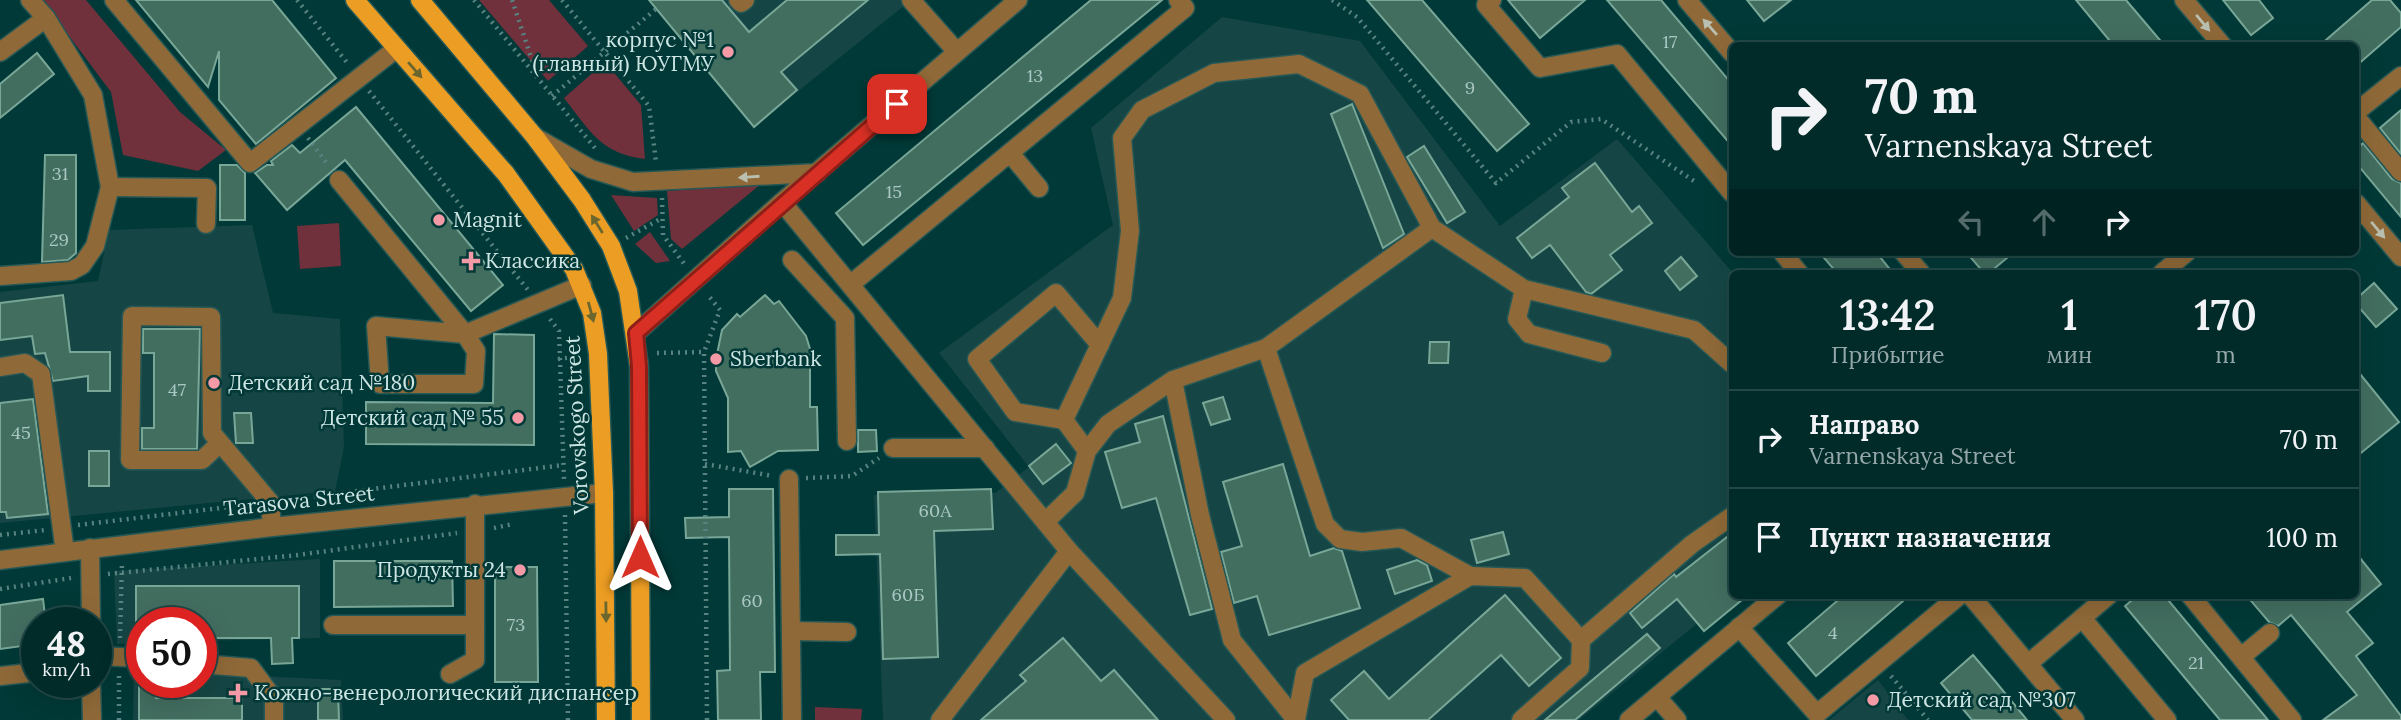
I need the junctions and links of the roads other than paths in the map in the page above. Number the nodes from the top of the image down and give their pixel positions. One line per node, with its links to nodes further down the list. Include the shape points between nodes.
1 (30, 0): 13 (street)
2 (114, 0): 15 (street, via 250,163)
3 (355, 0): 15 (main road, Vorovskogo Street)
4 (420, 0): 22 (main road)
5 (738, 0): 6 (street)
6 (745, 0)
7 (911, 0): 18 (street)
8 (1018, 0): 18 (street)
9 (1178, 0): 23 (street, via 1185,8)
10 (1492, 0): 29 (street, via 1486,5 1540,68 1617,54)
11 (1687, 0): 16 (street, one-way to 11)
12 (2184, 0): 14 (street, one-way to 14)
13 (46, 18): 17 (street); 27 (street, via 93,95)
14 (2219, 42)
15 (396, 49): 44 (main road, Vorovskogo Street, one-way to 44, via 506,174)
16 (1729, 49)
17 (0, 52)
18 (957, 52): 25 (street)
19 (2401, 76): 20 (street)
20 (2359, 111)
21 (2359, 118): 24 (street)
22 (535, 137): 25 (street, one-way to 22, via 633,182 591,169); 48 (main road, one-way to 22, via 628,291 611,246)
23 (1010, 153): 28 (street); 43 (street)
24 (2401, 172)
25 (817, 173): 30 (street)
26 (335, 175): 49 (street)
27 (110, 187): 32 (street, via 206,188); 42 (street, via 95,246 82,265 71,271)
28 (1039, 188)
29 (1729, 189)
30 (782, 202): 43 (street); 48 (street)
31 (2359, 207): 37 (street, one-way to 37)
32 (206, 224)
33 (1432, 228): 45 (street); 50 (street, via 1360,94 1299,64 1214,74 1142,110 1122,138 1130,231 1122,298); 51 (street)
34 (1785, 256): 39 (street)
35 (1906, 256): 40 (street)
36 (2181, 256): 41 (street)
37 (2401, 257)
38 (792, 260): 47 (street)
39 (1797, 270)
40 (1918, 270)
41 (2165, 270)
42 (0, 276)
43 (851, 284): 46 (street)
44 (582, 285): 49 (street); 63 (main road, Vorovskogo Street, one-way to 63, via 598,354)
45 (1524, 289): 52 (street, via 1517,319 1529,334); 53 (street, via 1694,330)
46 (865, 302): 47 (street); 60 (street)
47 (845, 318): 57 (street)
48 (636, 333): 98 (main road)
49 (465, 334): 49 (street, via 376,326 380,384 474,384 476,351)
50 (1100, 345): 56 (street); 56 (street, via 1056,293 976,359 1015,412)
51 (1266, 348): 55 (street); 72 (street, via 1325,524 1340,539 1401,538)
52 (1602, 353)
53 (1729, 361)
54 (0, 367): 70 (street, via 24,363 41,374)
55 (1173, 380): 61 (street, via 1108,424); 102 (street, via 1200,515 1232,640)
56 (1064, 419): 61 (street)
57 (847, 441)
58 (220, 443): 58 (street, via 202,460 131,460 132,316 211,317 212,433); 67 (street, via 270,502)
59 (893, 448): 60 (street)
60 (985, 448): 66 (street)
61 (1087, 451): 66 (street, via 1075,493)
62 (789, 479): 83 (street)
63 (604, 493): 64 (street, Tarasova Street); 97 (main road, Vorovskogo Street, one-way to 97)
64 (475, 504): 67 (street, Tarasova Street); 81 (street)
65 (1729, 518): 86 (street, via 1692,544)
66 (1045, 522): 69 (street)
67 (272, 527): 68 (street, Tarasova Street)
68 (90, 548): 70 (street, Tarasova Street); 78 (street)
69 (1069, 551): 100 (street); 101 (street)
70 (65, 552): 71 (street, Tarasova Street)
71 (0, 560)
72 (1470, 576): 86 (street, via 1525,578); 102 (street, via 1305,673)
73 (1772, 599): 82 (street)
74 (1955, 599): 82 (street, via 1817,715)
75 (1972, 599): 88 (street)
76 (2104, 599): 79 (street)
77 (2193, 599): 87 (street)
78 (91, 607)
79 (2082, 618): 88 (street); 107 (street)
80 (333, 625): 81 (street)
81 (475, 625): 91 (street, via 475,660)
82 (1739, 627): 93 (street)
83 (791, 631): 84 (street); 99 (street)
84 (846, 632)
85 (2270, 633): 87 (street)
86 (1581, 640): 103 (street, via 1580,668)
87 (2241, 657): 108 (street)
88 (2028, 664): 106 (street)
89 (217, 665): 96 (street, via 251,668 274,699)
90 (21, 673): 92 (street)
91 (450, 674)
92 (0, 676)
93 (1657, 697): 104 (street); 105 (street)
94 (91, 698): 95 (street)
95 (92, 720)
96 (275, 720)
97 (606, 720)
98 (641, 720)
99 (792, 720)
100 (940, 720)
101 (1226, 720)
102 (1296, 720)
103 (1521, 720)
104 (1629, 720)
105 (1677, 720)
106 (2075, 720)
107 (2167, 720)
108 (2292, 720)

